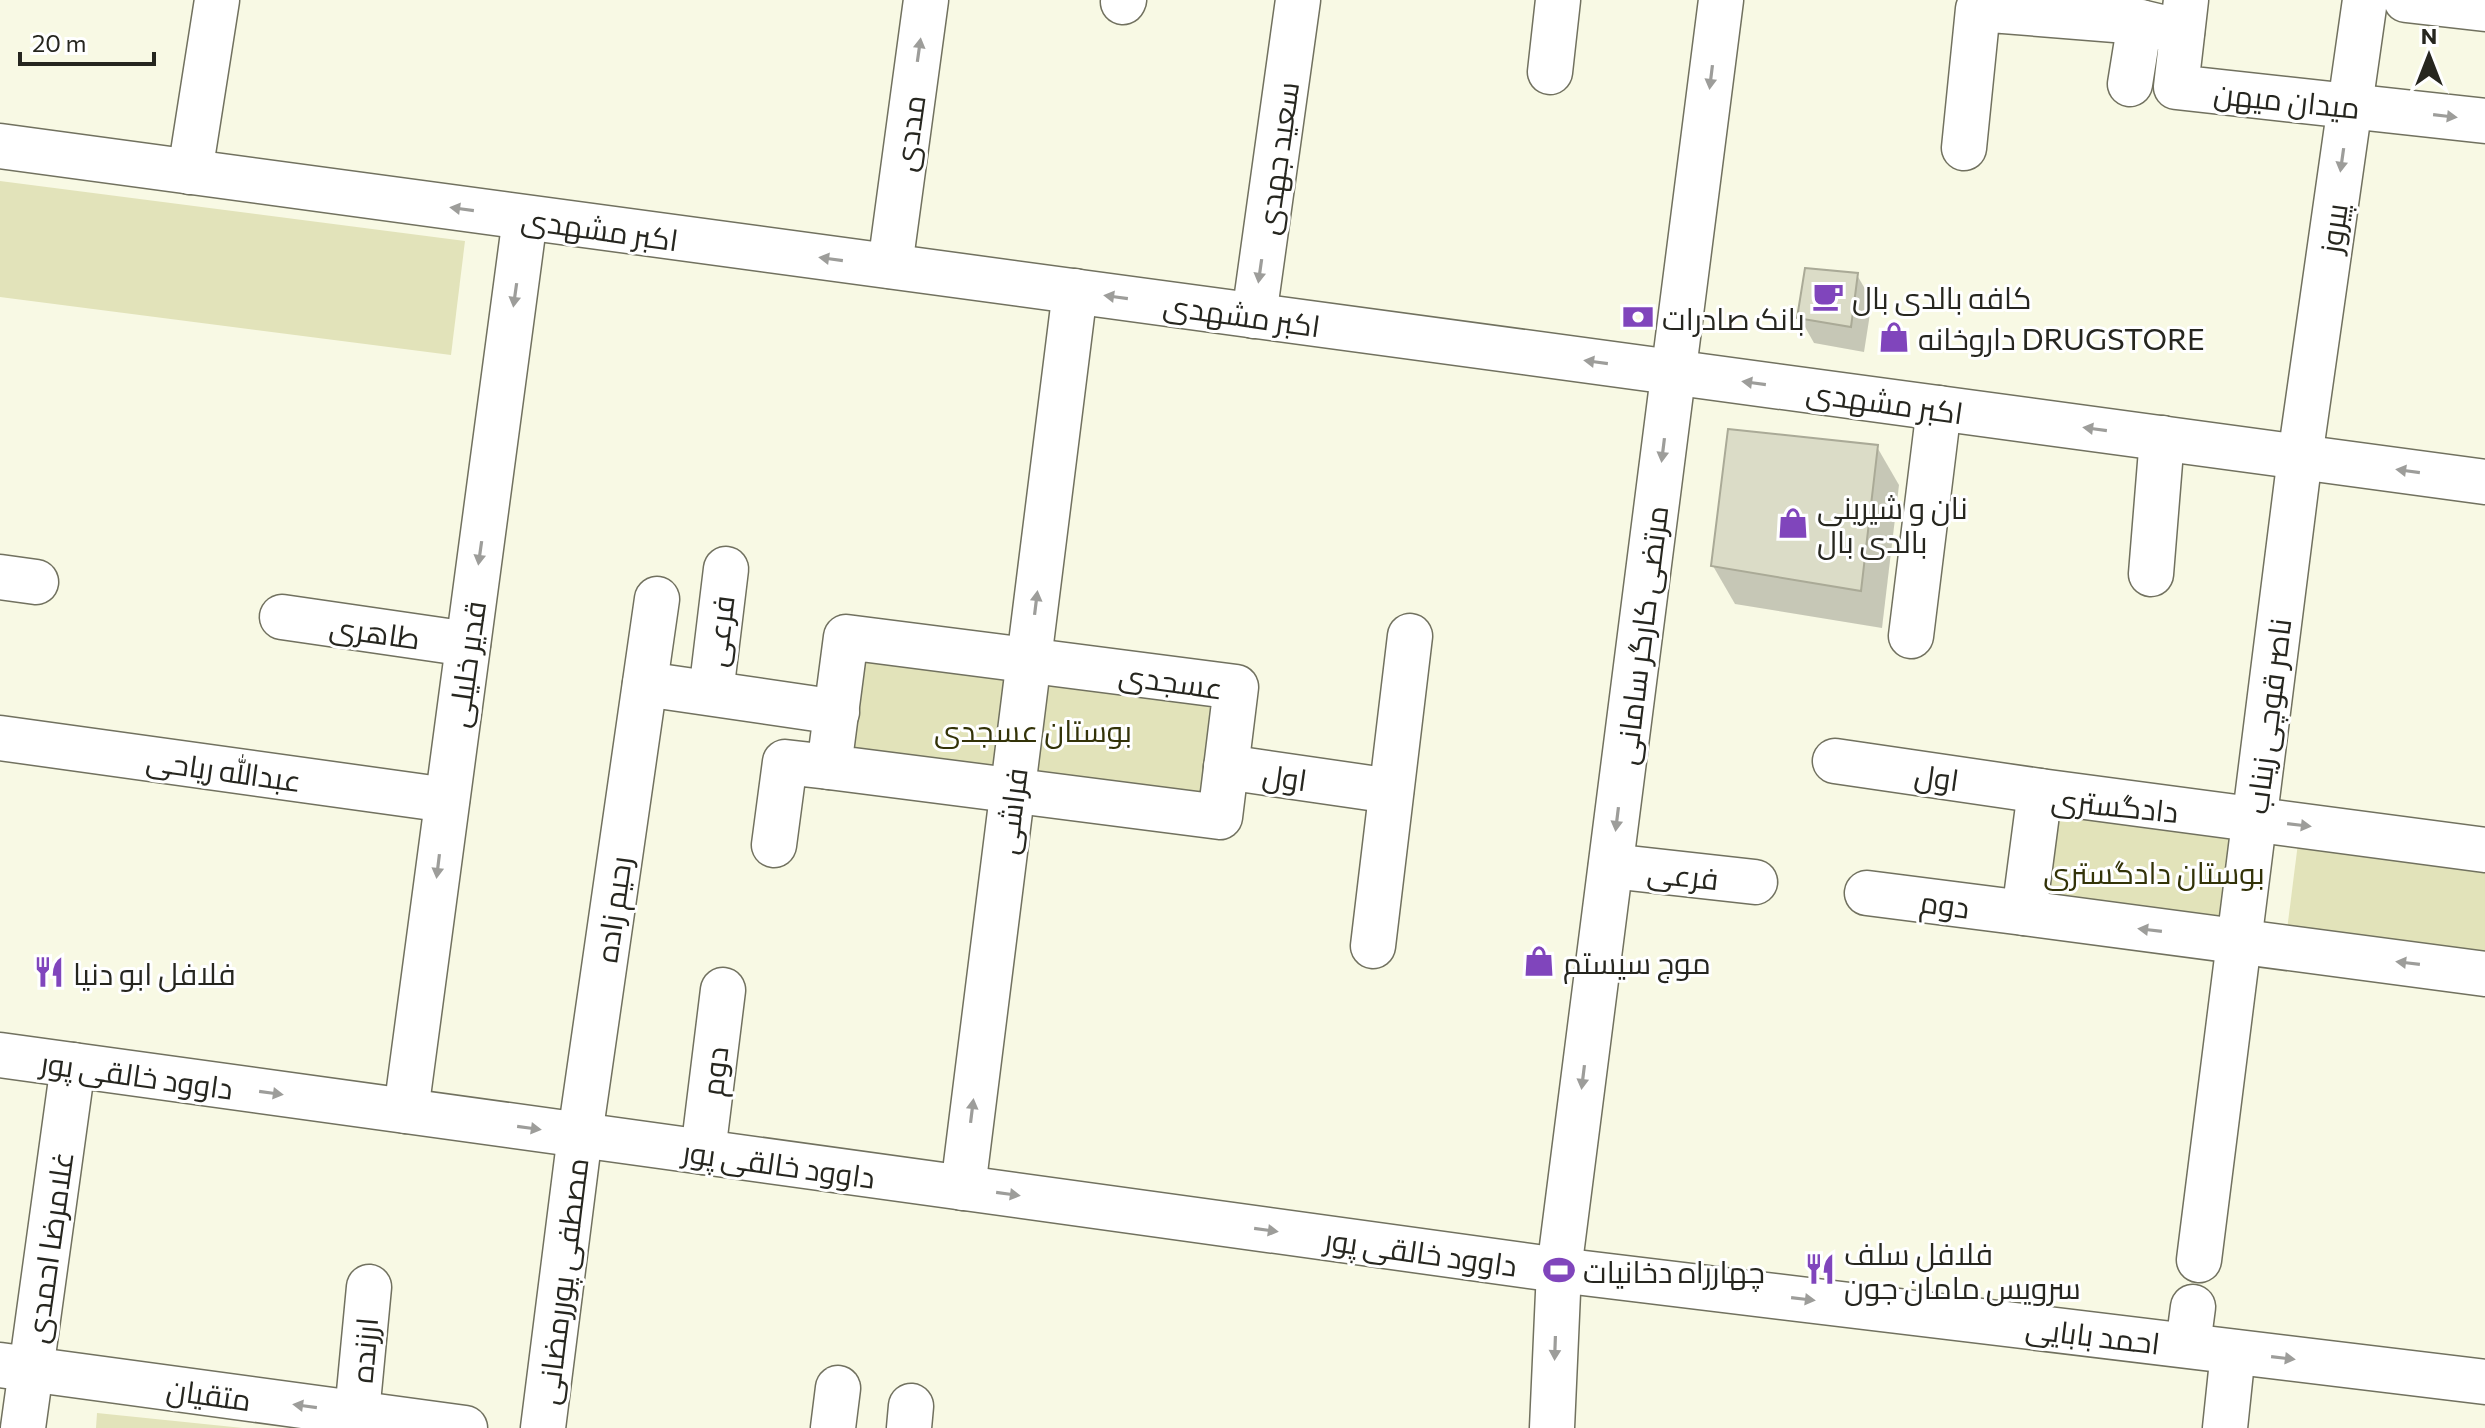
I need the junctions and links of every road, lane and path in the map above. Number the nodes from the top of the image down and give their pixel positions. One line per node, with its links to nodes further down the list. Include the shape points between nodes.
1 (217, 0): 18 (street)
2 (926, 0): 20 (street, مددی, one-way to 2)
3 (1298, 0): 22 (street, سعید جهدی, one-way to 22)
4 (1558, 0): 12 (street)
5 (1721, 0): 23 (street, مرتضی کارگر سامانی, one-way to 23)
6 (2365, 0): 14 (street, پیروز)
7 (2406, 0): 9 (street)
8 (2012, 5): 11 (street); 17 (street, via 1978,9)
9 (2485, 9)
10 (2184, 16): 11 (street); 14 (street, میدان میهن, via 2176,87)
11 (2140, 22): 13 (street)
12 (1550, 72)
13 (2130, 84)
14 (2350, 105): 15 (street, میدان میهن, one-way to 15); 26 (street, پیروز, one-way to 26)
15 (2485, 121)
16 (0, 146): 18 (street, اکبر مشهدی)
17 (1964, 148)
18 (190, 172): 19 (street, اکبر مشهدی, one-way to 18)
19 (525, 218): 20 (street, اکبر مشهدی, one-way to 19); 34 (street, قدیر خلیلی, one-way to 34)
20 (890, 266): 21 (street, اکبر مشهدی)
21 (1075, 291): 22 (street, اکبر مشهدی, one-way to 21); 35 (street, فراشی, one-way to 21)
22 (1254, 316): 23 (street, اکبر مشهدی, one-way to 22)
23 (1673, 373): 24 (street, اکبر مشهدی, one-way to 23); 50 (street, مرتضی کارگر سامانی, one-way to 50)
24 (1939, 408): 25 (street, اکبر مشهدی, one-way to 24); 33 (street)
25 (2162, 438): 26 (street, اکبر مشهدی); 29 (street)
26 (2300, 457): 27 (street, اکبر مشهدی, one-way to 26); 47 (street, ناصر قوچی زیناب)
27 (2485, 482)
28 (726, 569): 37 (street, فرعی)
29 (2151, 574)
30 (657, 599): 36 (street)
31 (282, 617): 34 (street, طاهری)
32 (1410, 636): 44 (street)
33 (1911, 636)
34 (468, 644): 46 (street, قدیر خلیلی)
35 (1029, 661): 38 (street, عسجدی, via 846,637); 42 (street, عسجدی, via 1236,687); 43 (street, فراشی)
36 (645, 684): 37 (street); 61 (street, رحیم زاده)
37 (711, 693): 38 (street)
38 (837, 712): 41 (street, عسجدی)
39 (0, 738): 46 (street, عبدالله ریاحی)
40 (1835, 761): 45 (street, اول)
41 (829, 767): 43 (street, عسجدی); 48 (street, via 785,762)
42 (1226, 767): 43 (street, عسجدی, via 1220,817); 44 (street, اول)
43 (1013, 791): 63 (street, فراشی, one-way to 43)
44 (1391, 791): 55 (street)
45 (2040, 791): 47 (street, دادگستری); 53 (street, دادگستری)
46 (447, 800): 60 (street, قدیر خلیلی, one-way to 60)
47 (2254, 820): 49 (street, دادگستری, one-way to 49); 54 (street, ناصر قوچی زیناب)
48 (774, 845)
49 (2485, 850)
50 (1611, 866): 51 (street, فرعی); 65 (street, مرتضی کارگر سامانی, one-way to 65)
51 (1755, 882)
52 (1867, 893): 53 (street, دوم)
53 (2024, 913): 54 (street, one-way to 53)
54 (2239, 941): 56 (street, one-way to 54); 64 (street, ناصر قوچی زیناب)
55 (1373, 946)
56 (2485, 974)
57 (723, 990): 62 (street, دوم)
58 (0, 1055): 59 (street, داوود خالقی پور)
59 (73, 1065): 60 (street, داوود خالقی پور, one-way to 60); 68 (street, غلامرضا احمدی)
60 (406, 1111): 61 (street, داوود خالقی پور, one-way to 61)
61 (580, 1135): 62 (street, داوود خالقی پور); 73 (street, مصطفی پوررمضانی)
62 (703, 1152): 63 (street, داوود خالقی پور)
63 (963, 1188): 65 (street, داوود خالقی پور, one-way to 65)
64 (2199, 1260)
65 (1559, 1270): 67 (street, احمد بابایی, one-way to 67, via 2191,1326); 74 (street, مرتضی کارگر سامانی, one-way to 74)
66 (369, 1287): 70 (street, ارزنده)
67 (2233, 1352): 69 (street, احمد بابایی, one-way to 69); 75 (street)
68 (16, 1367): 70 (street, متقیان, one-way to 68); 71 (street, غلامرضا احمدی)
69 (2485, 1382)
70 (357, 1413): 72 (street, متقیان)
71 (23, 1428)
72 (465, 1428)
73 (543, 1428)
74 (1552, 1428)
75 (2225, 1428)

